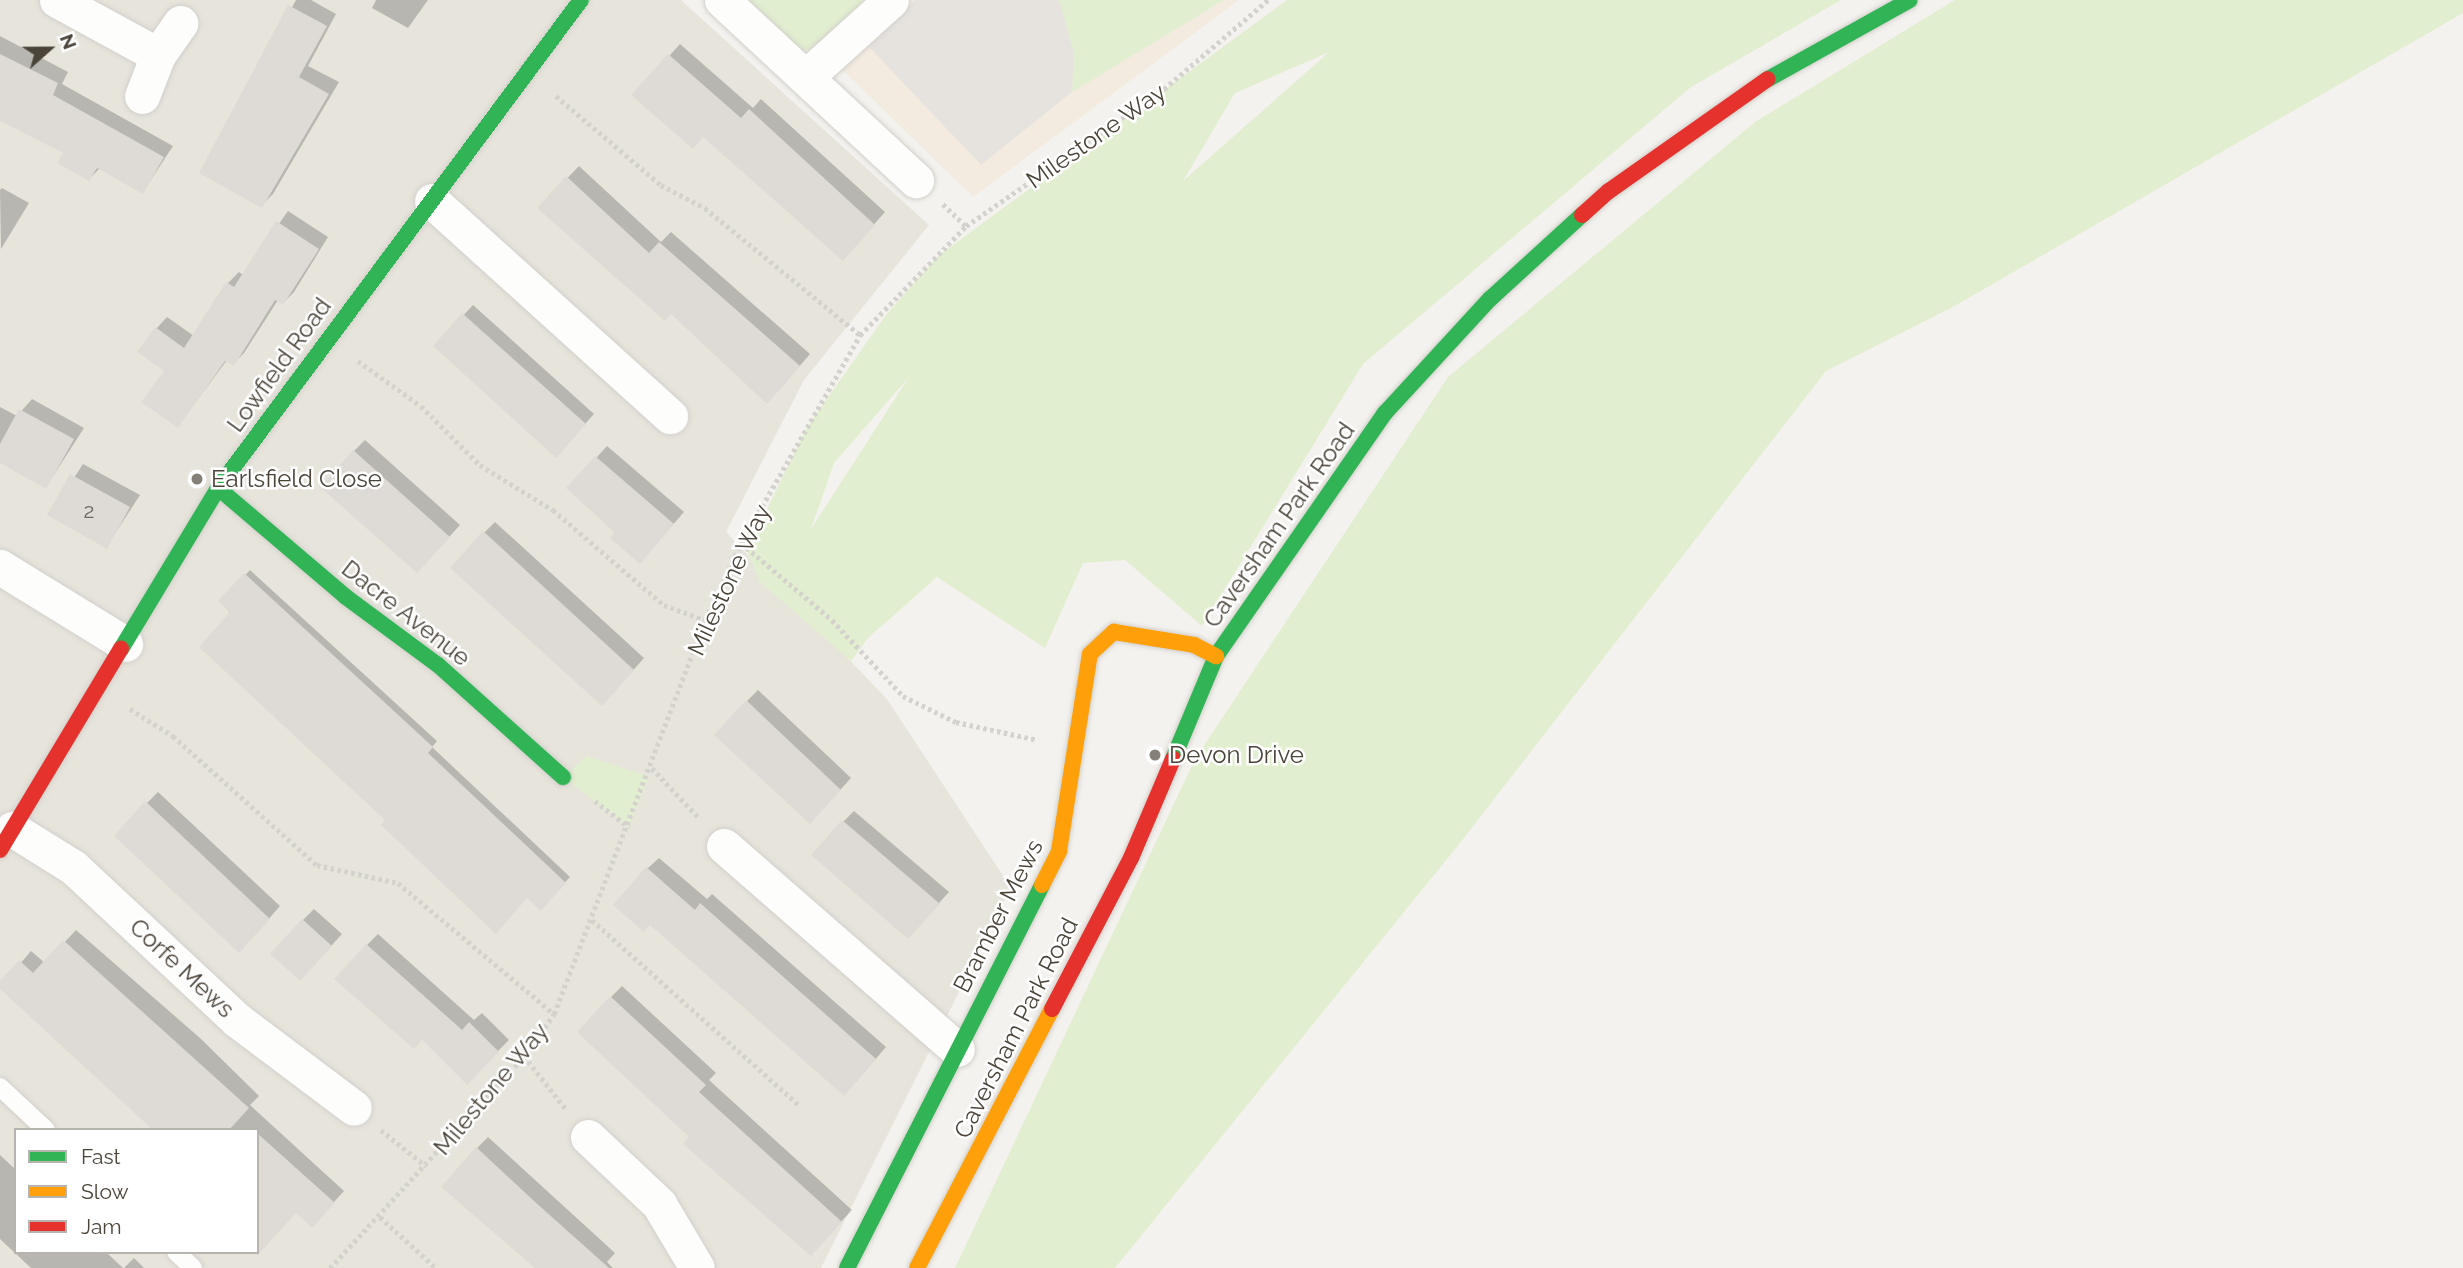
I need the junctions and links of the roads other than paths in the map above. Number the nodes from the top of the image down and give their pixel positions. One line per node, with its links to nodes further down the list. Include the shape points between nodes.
1 (57, 0): 7 (street)
2 (581, 0): 11 (street, Lowfield Road)
3 (722, 0): 8 (street)
4 (891, 0): 8 (street)
5 (1910, 0): 16 (street, Caversham Park Road, via 1757,85 1609,191 1490,299 1385,413)
6 (180, 23): 7 (street)
7 (158, 55): 9 (street)
8 (807, 76): 10 (street)
9 (142, 96)
10 (916, 180)
11 (432, 201): 12 (street); 13 (street, Lowfield Road)
12 (670, 416)
13 (218, 488): 15 (street, Lowfield Road); 17 (street, Dacre Avenue, via 346,597 438,665)
14 (0, 567): 15 (street)
15 (125, 644): 18 (street, Lowfield Road)
16 (1216, 656): 20 (street, Bramber Mews, via 1194,645 1114,632 1090,654 1059,851); 29 (street, Caversham Park Road, via 1131,858)
17 (563, 777)
18 (6, 839): 22 (street, Corfe Mews, via 73,867 237,1020)
19 (724, 846): 20 (street)
20 (957, 1049): 28 (street, Bramber Mews)
21 (0, 1087): 23 (lane)
22 (354, 1108)
23 (44, 1128)
24 (588, 1137): 27 (street, via 659,1204)
25 (178, 1254): 26 (lane)
26 (193, 1268)
27 (697, 1268)
28 (847, 1268)
29 (917, 1268)

